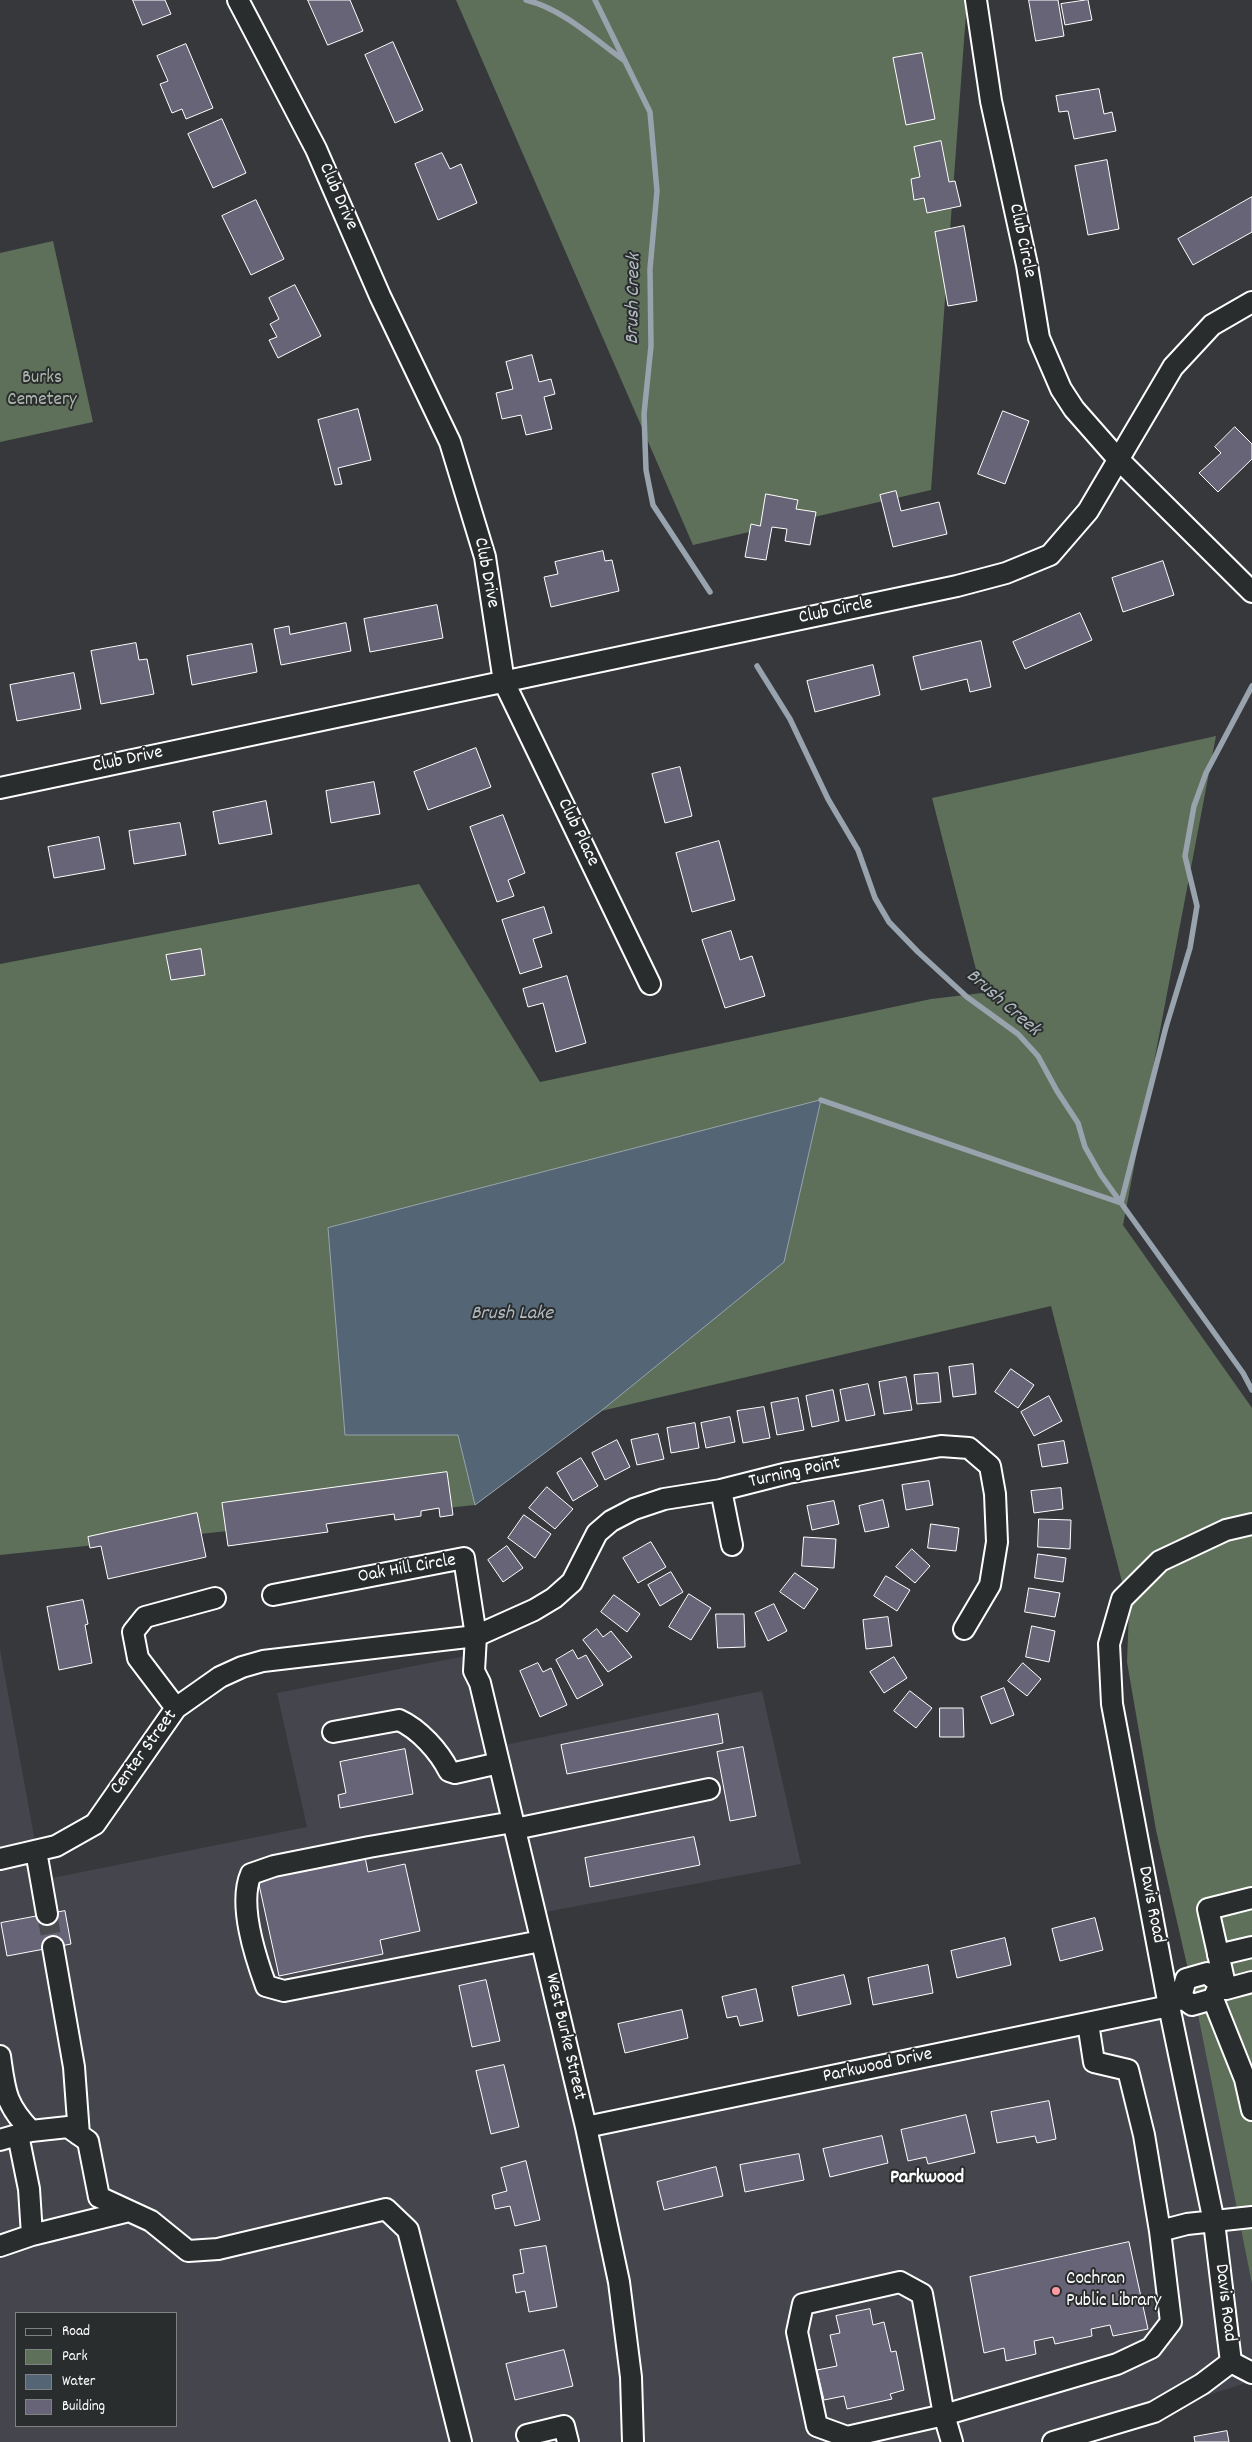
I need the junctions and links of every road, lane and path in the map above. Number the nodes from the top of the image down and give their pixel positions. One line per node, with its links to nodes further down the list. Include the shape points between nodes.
1 (238, 0): 6 (street, Club Drive, via 316,149 380,296 450,442 485,557)
2 (976, 0): 4 (street, Club Circle, via 991,101 1027,265 1039,338 1074,409)
3 (1252, 302): 4 (street, Club Circle, via 1212,325 1173,367)
4 (1118, 460): 5 (street, Club Circle); 6 (street, Club Circle, via 1088,511 1050,555 1006,573)
5 (1252, 592)
6 (504, 682): 7 (street, Club Drive); 8 (street, Club Place)
7 (0, 788)
8 (650, 984)
9 (721, 1490): 11 (street); 14 (street, Turning Point, via 788,1473 931,1448 969,1448 990,1466 997,1542 990,1585); 15 (street, Turning Point, via 664,1499 611,1521 597,1533 572,1582 554,1598)
10 (1252, 1524): 31 (street, Davis Road, via 1226,1530 1160,1561 1122,1599 1109,1644 1112,1704)
11 (732, 1545)
12 (273, 1595): 15 (street, Oak Hill Circle, via 464,1558)
13 (214, 1598): 16 (street, via 146,1617 133,1632 138,1658)
14 (964, 1629)
15 (476, 1636): 16 (street, Center Street, via 263,1661 220,1677); 18 (street, West Burke Street, via 474,1671 480,1683)
16 (176, 1708): 21 (street, Center Street, via 95,1824 56,1846)
17 (333, 1732): 18 (street, via 399,1720 417,1731 444,1761 448,1771 455,1773)
18 (499, 1763): 20 (street, West Burke Street)
19 (709, 1789): 20 (street)
20 (514, 1826): 25 (street, West Burke Street); 25 (street, via 369,1847 274,1866 251,1874 246,1900 257,1961 266,1986 284,1990)
21 (36, 1851): 22 (street, Center Street); 24 (street)
22 (0, 1859)
23 (1252, 1898): 28 (street, via 1208,1909)
24 (47, 1914)
25 (542, 1941): 36 (street, West Burke Street)
26 (1252, 1947): 28 (street)
27 (53, 1948): 38 (street, via 74,2067)
28 (1218, 1955): 30 (street)
29 (1252, 1982): 30 (street)
30 (1221, 1989): 31 (street, via 1192,2005); 35 (street)
31 (1176, 2002): 32 (street, Parkwood Drive); 41 (street, Davis Road)
32 (1088, 2024): 36 (street, Parkwood Drive); 42 (street, via 1094,2062 1128,2070 1144,2135)
33 (0, 2056): 34 (street)
34 (3, 2096): 37 (street, via 19,2118)
35 (1252, 2110)
36 (586, 2127): 51 (street, West Burke Street, via 619,2282 630,2378)
37 (16, 2135): 38 (street, via 68,2127); 43 (street, via 29,2189)
38 (79, 2135): 39 (street, via 88,2141 99,2197)
39 (129, 2211): 43 (street); 49 (street, via 151,2221 188,2251 218,2250 386,2209 408,2230)
40 (1252, 2216): 41 (street)
41 (1214, 2222): 42 (street); 45 (street, Davis Road)
42 (1160, 2231): 47 (street, via 1172,2322 1152,2348 1117,2364)
43 (32, 2235): 44 (street)
44 (0, 2246)
45 (1231, 2362): 46 (street); 53 (street, via 1202,2384 1154,2412)
46 (1252, 2373)
47 (944, 2415): 47 (street, via 847,2437 817,2426 797,2332 803,2304 900,2282 922,2294); 52 (street)
48 (527, 2435): 50 (street, via 564,2426)
49 (461, 2442)
50 (568, 2442)
51 (633, 2442)
52 (952, 2442)
53 (1053, 2442)

